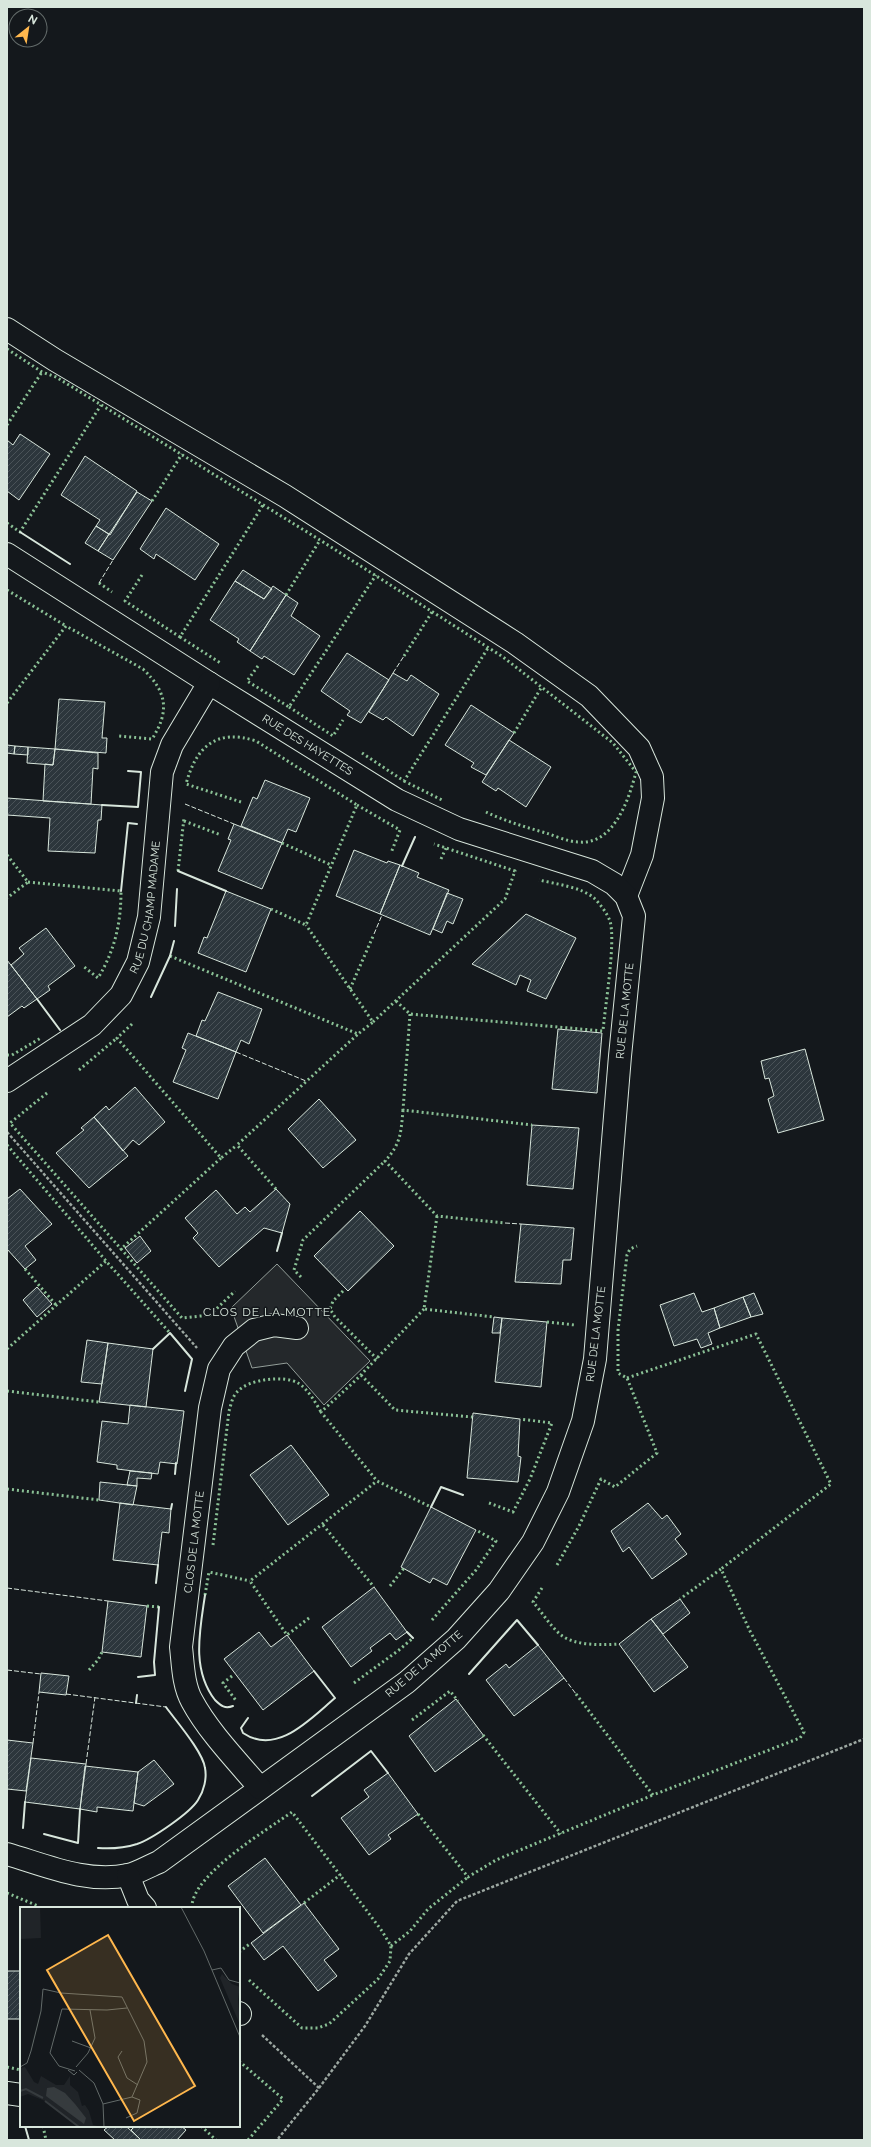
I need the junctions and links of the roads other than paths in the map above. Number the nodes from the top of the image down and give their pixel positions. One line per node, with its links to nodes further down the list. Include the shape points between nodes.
1 (7, 329): 4 (street, via 285,496 516,643 589,696 639,748 652,777 653,798 642,855)
2 (7, 554): 3 (street, RUE DES HAYETTES)
3 (209, 684): 4 (street, RUE DES HAYETTES, via 397,800 460,829 592,871 614,884); 5 (street, RUE DU CHAMP MADAME, via 172,745 162,772 149,917 138,962 121,995 92,1025)
4 (626, 896): 7 (street, RUE DE LA MOTTE, via 634,916 596,1359 583,1421 558,1492 532,1542 499,1591 456,1639 407,1682)
5 (7, 1081)
6 (297, 1328): 7 (street, CLOS DE LA MOTTE, via 274,1325 254,1330 234,1346 219,1369 210,1408 181,1647 183,1672 191,1700 215,1734)
7 (260, 1788): 9 (street, RUE DE LA MOTTE, via 159,1862)
8 (7, 1854): 9 (street, RUE DE LA MOTTE, via 71,1873 102,1877)
9 (128, 1875): 10 (street, via 138,1900)
10 (144, 1907)
11 (7, 2093): 12 (street)
12 (20, 2095)

